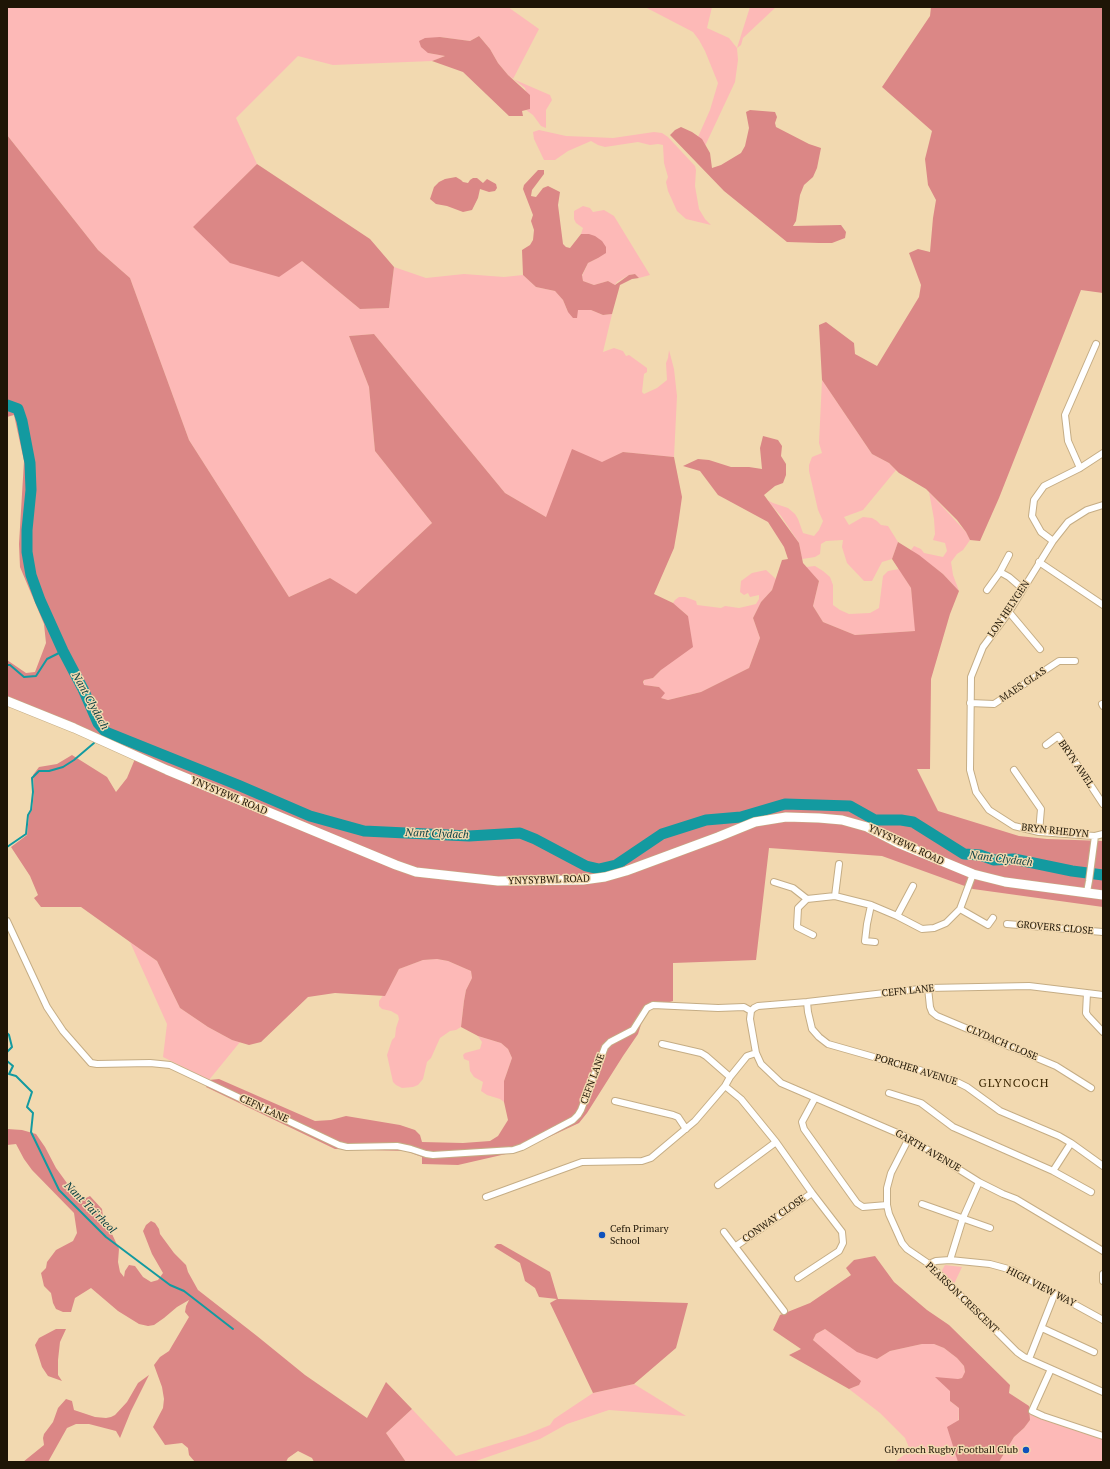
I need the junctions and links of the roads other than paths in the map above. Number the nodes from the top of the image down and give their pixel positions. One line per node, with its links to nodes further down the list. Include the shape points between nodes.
1 (1096, 344): 3 (street, via 1065,416 1068,441)
2 (1103, 453): 3 (street)
3 (1080, 468): 5 (street, via 1044,486 1034,500 1032,516 1041,532)
4 (1103, 505): 5 (street, LON HELYGEN, via 1087,510 1068,522)
5 (1053, 541): 7 (street, LON HELYGEN)
6 (1009, 555): 8 (street)
7 (1039, 562): 9 (street, LON HELYGEN); 11 (street)
8 (1000, 572): 9 (street); 10 (street)
9 (1023, 589): 12 (street, LON HELYGEN)
10 (987, 590)
11 (1103, 605)
12 (1009, 612): 13 (street); 16 (street, LON HELYGEN, via 983,647 971,677)
13 (1040, 649)
14 (1075, 661): 16 (street, MAES GLAS, via 1059,661 994,704)
15 (7, 701): 24 (main road, YNYSYBWL ROAD, via 416,872 498,881 583,880 605,877 755,822 786,816 842,820 867,827 898,843)
16 (970, 703): 20 (street, BRYN RHEDYN, via 970,770 976,792 989,810 1014,826)
17 (1046, 745): 19 (street, BRYN AWEL, via 1058,736)
18 (1014, 770): 20 (street, via 1041,809)
19 (1103, 804)
20 (1039, 832): 22 (street, BRYN RHEDYN)
21 (1103, 834): 22 (street, BRYN RHEDYN)
22 (1095, 836): 26 (street)
23 (840, 868): 29 (street)
24 (973, 874): 26 (main road, YNYSYBWL ROAD, via 1005,882); 32 (street)
25 (774, 882): 30 (street, via 793,888)
26 (1087, 892): 28 (main road, YNYSYBWL ROAD)
27 (917, 894): 33 (street, via 912,888)
28 (1103, 895)
29 (835, 896): 30 (street); 31 (street)
30 (807, 899): 38 (street, via 798,908 797,927)
31 (871, 905): 33 (street); 39 (street, via 865,941)
32 (960, 909): 33 (street, via 946,923 934,928 922,929); 34 (street, via 988,925)
33 (897, 916)
34 (993, 918)
35 (7, 921): 44 (street, CEFN LANE, via 46,1007 91,1063 150,1062 170,1065 347,1147 397,1146 433,1155 513,1150 522,1147 573,1120 581,1110 605,1047 633,1030 647,1008 653,1005 744,1007)
36 (1007, 924): 37 (street, GROVERS CLOSE)
37 (1103, 932)
38 (814, 935)
39 (875, 942)
40 (928, 988): 41 (street, CEFN LANE, via 1028,986); 43 (street, CEFN LANE); 50 (street, CLYDACH CLOSE, via 930,1007 937,1016 1056,1066)
41 (1087, 993): 42 (street, CEFN LANE); 45 (street, via 1086,1013)
42 (1103, 995)
43 (807, 1002): 44 (street, CEFN LANE, via 758,1006); 57 (street, PORCHER AVENUE, via 812,1028 828,1044 951,1079 967,1087 1000,1111)
44 (752, 1011): 47 (street, via 750,1019)
45 (1103, 1032)
46 (662, 1044): 48 (street, via 700,1053)
47 (756, 1053): 48 (street, via 747,1056); 52 (street, GARTH AVENUE, via 761,1064 781,1083)
48 (730, 1077): 49 (street)
49 (725, 1086): 54 (street); 56 (street, via 741,1099)
50 (1091, 1088)
51 (889, 1093): 59 (street, via 921,1103 953,1127)
52 (815, 1098): 55 (street, GARTH AVENUE); 66 (street, via 802,1122 804,1129 857,1203 863,1207)
53 (615, 1101): 54 (street, via 673,1114)
54 (686, 1129): 64 (street, via 647,1160 582,1162)
55 (909, 1138): 60 (street, GARTH AVENUE); 66 (street, PEARSON CRESCENT, via 888,1180)
56 (776, 1142): 61 (street); 63 (street)
57 (1071, 1143): 58 (street, PORCHER AVENUE); 59 (street)
58 (1103, 1166)
59 (1053, 1171): 62 (street)
60 (979, 1182): 67 (street); 71 (street, GARTH AVENUE, via 1022,1202)
61 (718, 1185)
62 (1091, 1192)
63 (812, 1193): 70 (street, CONWAY CLOSE); 75 (street, via 842,1232 843,1243 838,1251)
64 (486, 1197)
65 (922, 1204): 67 (street)
66 (886, 1206): 73 (street, PEARSON CRESCENT, via 902,1243)
67 (963, 1218): 68 (street); 72 (street)
68 (990, 1228)
69 (724, 1232): 70 (street, CONWAY CLOSE)
70 (736, 1246): 78 (street, CONWAY CLOSE)
71 (1103, 1251)
72 (950, 1260): 73 (street, HIGH VIEW WAY); 77 (street, HIGH VIEW WAY, via 990,1264 1012,1270)
73 (929, 1264): 82 (street, PEARSON CRESCENT, via 1017,1352)
74 (1103, 1274): 76 (street)
75 (798, 1278)
76 (1103, 1281)
77 (1055, 1293): 79 (street, HIGH VIEW WAY); 80 (street)
78 (784, 1311)
79 (1103, 1320)
80 (1042, 1328): 81 (street); 82 (street)
81 (1094, 1352)
82 (1029, 1359): 83 (street, PEARSON CRESCENT)
83 (1051, 1369): 84 (street, PEARSON CRESCENT); 85 (street, via 1032,1411)
84 (1103, 1392)
85 (1103, 1436)

